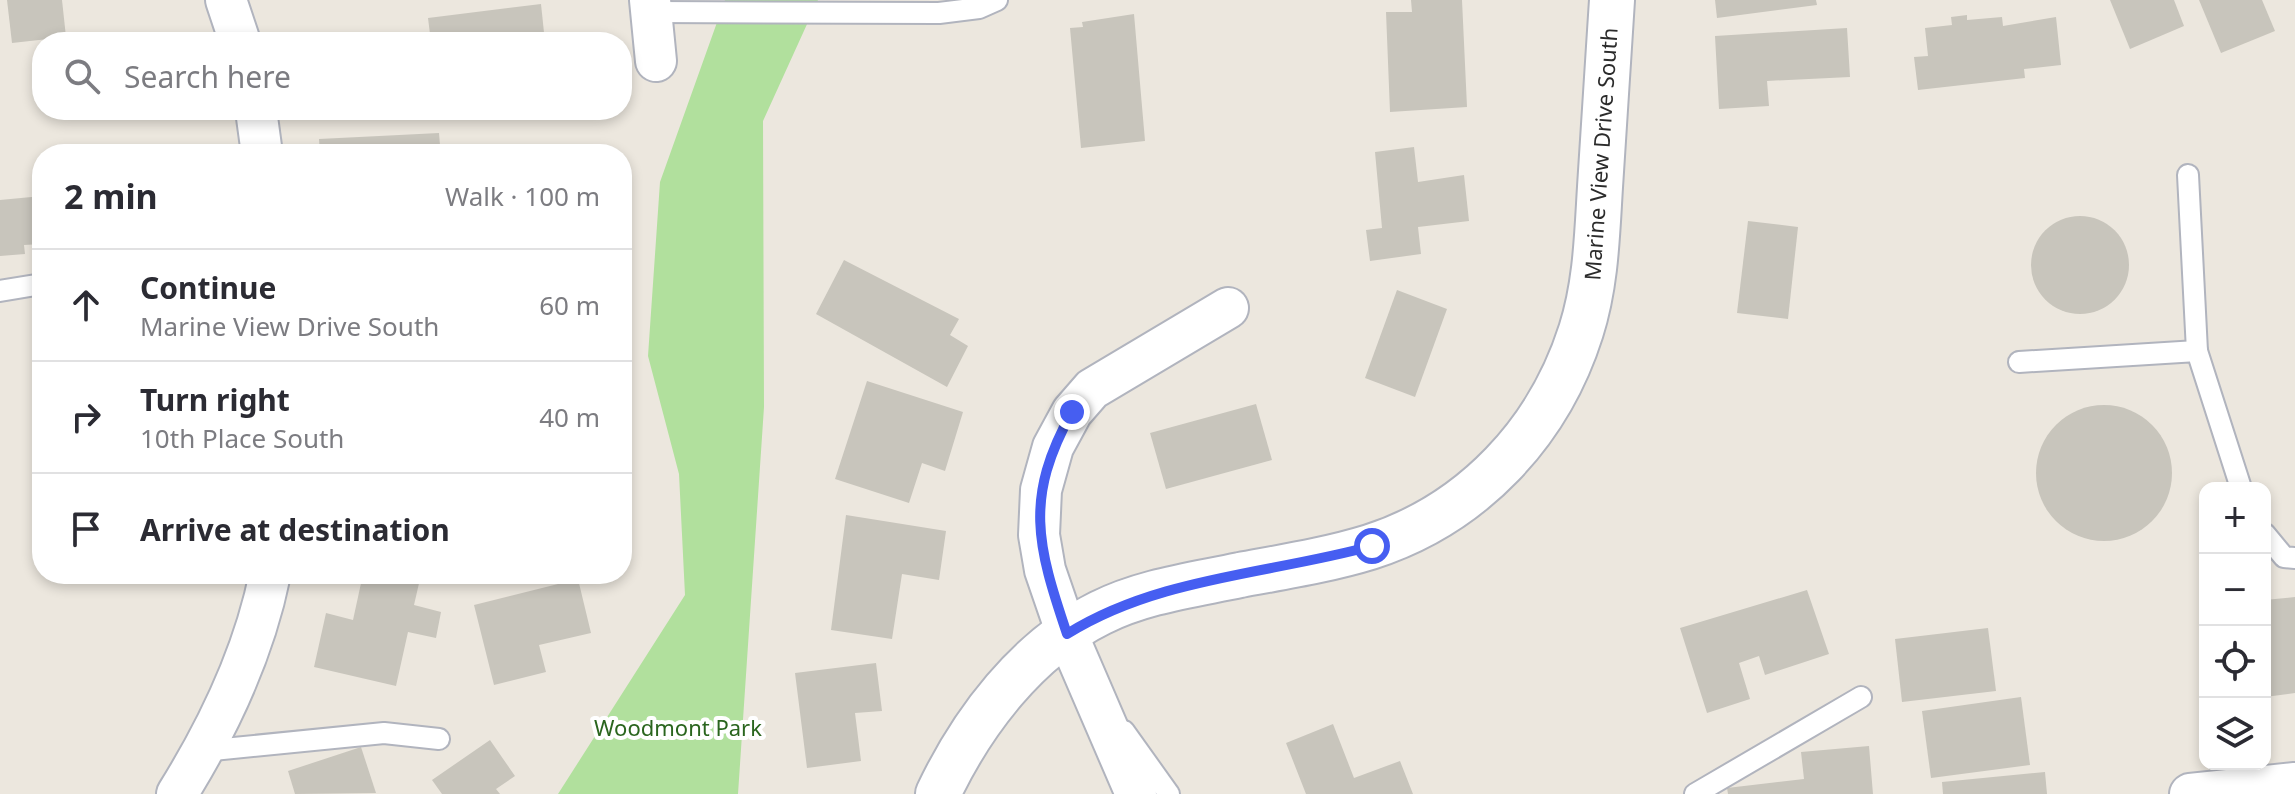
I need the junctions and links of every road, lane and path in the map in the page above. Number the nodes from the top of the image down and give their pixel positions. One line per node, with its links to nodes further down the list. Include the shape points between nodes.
1 (226, 0): 5 (street)
2 (997, 0): 4 (lane, via 939,13)
3 (1612, 0): 19 (main road, Marine View Drive South, via 1595,275 1585,317 1557,388 1534,428 1499,471 1451,508 1372,546 1148,594 1100,613)
4 (651, 6): 6 (street)
5 (237, 32)
6 (656, 61)
7 (257, 120): 8 (street)
8 (261, 144)
9 (2188, 175): 13 (lane)
10 (32, 286): 11 (lane)
11 (0, 291)
12 (1228, 308): 19 (street, via 1092,389 1053,447 1041,490 1039,535)
13 (2197, 351): 14 (lane); 15 (lane)
14 (2019, 362)
15 (2239, 482)
16 (2271, 541): 17 (lane, via 2284,557)
17 (2295, 558)
18 (268, 584): 23 (street, via 255,639)
19 (1067, 634): 20 (street); 26 (main road, Marine View Drive South, via 993,702 955,757)
20 (1090, 686): 27 (street); 28 (lane)
21 (1861, 697): 29 (lane)
22 (439, 739): 23 (lane, via 384,733)
23 (203, 751): 25 (street)
24 (2295, 783): 30 (street)
25 (177, 794)
26 (938, 794)
27 (1136, 794)
28 (1169, 794)
29 (1695, 794)
30 (2190, 794)

